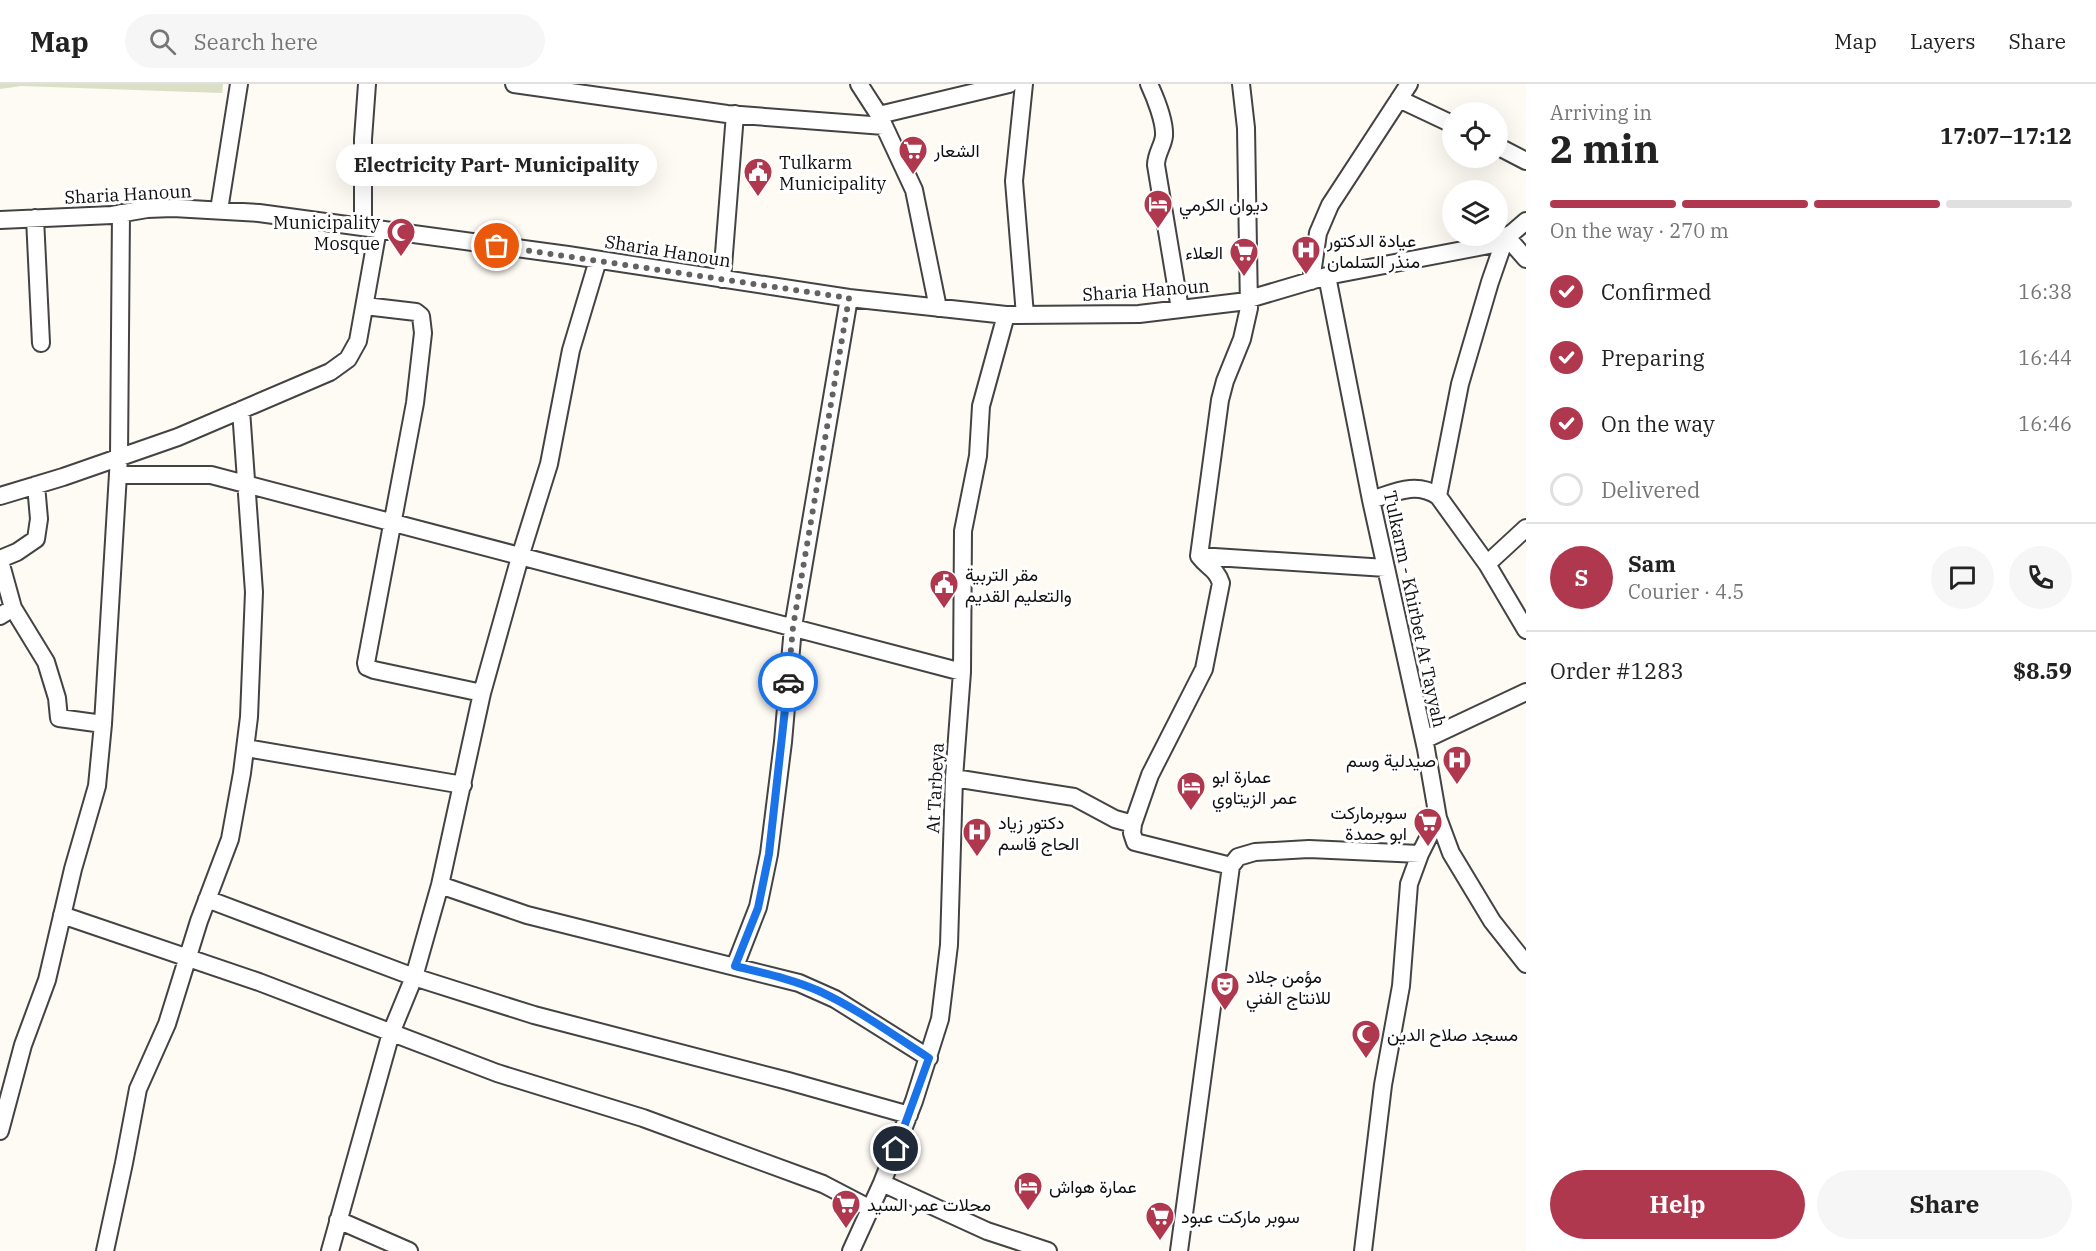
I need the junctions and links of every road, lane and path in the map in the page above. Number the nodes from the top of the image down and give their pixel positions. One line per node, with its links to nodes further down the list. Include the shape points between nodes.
1 (239, 84): 17 (street)
2 (367, 84): 22 (street, via 363,139)
3 (513, 84): 10 (street)
4 (859, 84): 14 (street)
5 (1009, 84): 14 (street)
6 (1024, 84): 37 (street, via 1014,181)
7 (1149, 84): 35 (street, via 1157,99 1164,136 1156,165)
8 (1241, 84): 32 (street, via 1246,128)
9 (1409, 84): 11 (street, Tulkarm - Khirbet At Tayyah)
10 (636, 92): 12 (street)
11 (1405, 102): 13 (street); 29 (street, Tulkarm - Khirbet At Tayyah, via 1390,114 1323,219 1314,248)
12 (735, 114): 14 (street); 30 (street)
13 (1442, 119)
14 (881, 120): 34 (street, via 914,190)
15 (1508, 152): 16 (street)
16 (1526, 161)
17 (219, 210): 18 (street, Sharia Hanoun); 22 (street, Sharia Hanoun)
18 (121, 213): 19 (street, Sharia Hanoun); 40 (street)
19 (35, 218): 20 (street, Sharia Hanoun); 38 (street)
20 (0, 220)
21 (1526, 220): 23 (street, Sharia Hanoun)
22 (371, 228): 27 (street, Sharia Hanoun); 33 (street)
23 (1508, 234)
24 (1508, 238): 28 (street)
25 (1489, 246): 29 (street, Sharia Hanoun)
26 (1503, 246): 44 (street, via 1460,384)
27 (598, 260): 30 (street, Sharia Hanoun); 50 (street, via 571,350 549,464)
28 (1526, 260)
29 (1319, 278): 32 (street, Sharia Hanoun); 46 (street, Tulkarm - Khirbet At Tayyah)
30 (722, 279): 31 (street, Sharia Hanoun)
31 (849, 298): 34 (street, Sharia Hanoun); 55 (street)
32 (1249, 299): 35 (street, Sharia Hanoun); 49 (street, via 1246,324 1220,400)
33 (366, 306): 39 (street, via 358,341 341,365); 47 (street, via 412,310 423,322 415,403)
34 (938, 308): 36 (street, Sharia Hanoun)
35 (1180, 309): 37 (street, Sharia Hanoun, via 1139,314)
36 (1005, 315): 37 (street, Sharia Hanoun); 57 (street, At Tarbeya, via 981,406 978,456 963,531)
37 (1025, 315)
38 (41, 343)
39 (241, 410): 40 (street); 42 (street)
40 (119, 457): 41 (street); 43 (street)
41 (118, 475): 42 (street, via 200,474); 60 (street)
42 (247, 484): 47 (street); 62 (street, via 254,592)
43 (36, 485): 45 (street); 51 (street, via 36,539)
44 (1436, 491): 46 (street, via 1405,489); 52 (street)
45 (0, 496)
46 (1371, 500): 53 (street, Tulkarm - Khirbet At Tayyah)
47 (393, 523): 50 (street); 59 (street, via 367,667)
48 (1526, 528): 52 (street)
49 (1199, 556): 53 (street); 66 (street, via 1218,573 1221,583 1204,669 1150,775)
50 (520, 557): 55 (street); 59 (street)
51 (0, 560): 54 (street)
52 (1487, 564): 56 (street)
53 (1386, 568): 61 (street, Tulkarm - Khirbet At Tayyah)
54 (7, 612): 60 (street, via 46,662 59,718)
55 (793, 627): 57 (street); 74 (street, via 769,854 758,908)
56 (1526, 630)
57 (962, 672): 63 (street, At Tarbeya)
58 (1526, 692): 61 (street)
59 (482, 693): 64 (street)
60 (103, 724): 71 (street, via 97,786)
61 (1424, 740): 65 (street, Tulkarm - Khirbet At Tayyah)
62 (246, 747): 64 (street); 70 (street, via 230,839)
63 (954, 778): 66 (street, via 1074,797); 77 (street, At Tarbeya, via 949,945 940,1019)
64 (463, 785): 69 (street)
65 (1438, 818): 67 (street); 73 (street, Tulkarm - Khirbet At Tayyah, via 1451,853 1492,921)
66 (1133, 824): 68 (street, via 1135,842)
67 (1420, 854): 68 (street, via 1309,849 1255,852 1238,857); 89 (street, via 1409,884 1401,986 1383,1085)
68 (1231, 866): 88 (street)
69 (440, 885): 74 (street, via 527,915); 75 (street)
70 (207, 899): 72 (street); 75 (street)
71 (62, 915): 72 (street); 79 (street, via 47,980 23,1046)
72 (188, 958): 76 (street); 83 (street, via 167,1024 138,1089)
73 (1526, 964)
74 (735, 966): 77 (street, via 818,990)
75 (414, 977): 76 (street); 78 (street, via 534,1015)
76 (391, 1032): 81 (street, via 497,1073 643,1118 824,1184); 82 (street)
77 (929, 1058): 78 (street, At Tarbeya)
78 (909, 1115): 80 (street, At Tarbeya)
79 (0, 1131)
80 (882, 1183): 81 (street, At Tarbeya); 87 (street, via 987,1231)
81 (871, 1209): 86 (street, At Tarbeya)
82 (338, 1221): 84 (street); 85 (street)
83 (105, 1251)
84 (330, 1251)
85 (409, 1251)
86 (851, 1251)
87 (1048, 1251)
88 (1179, 1251)
89 (1362, 1251)

